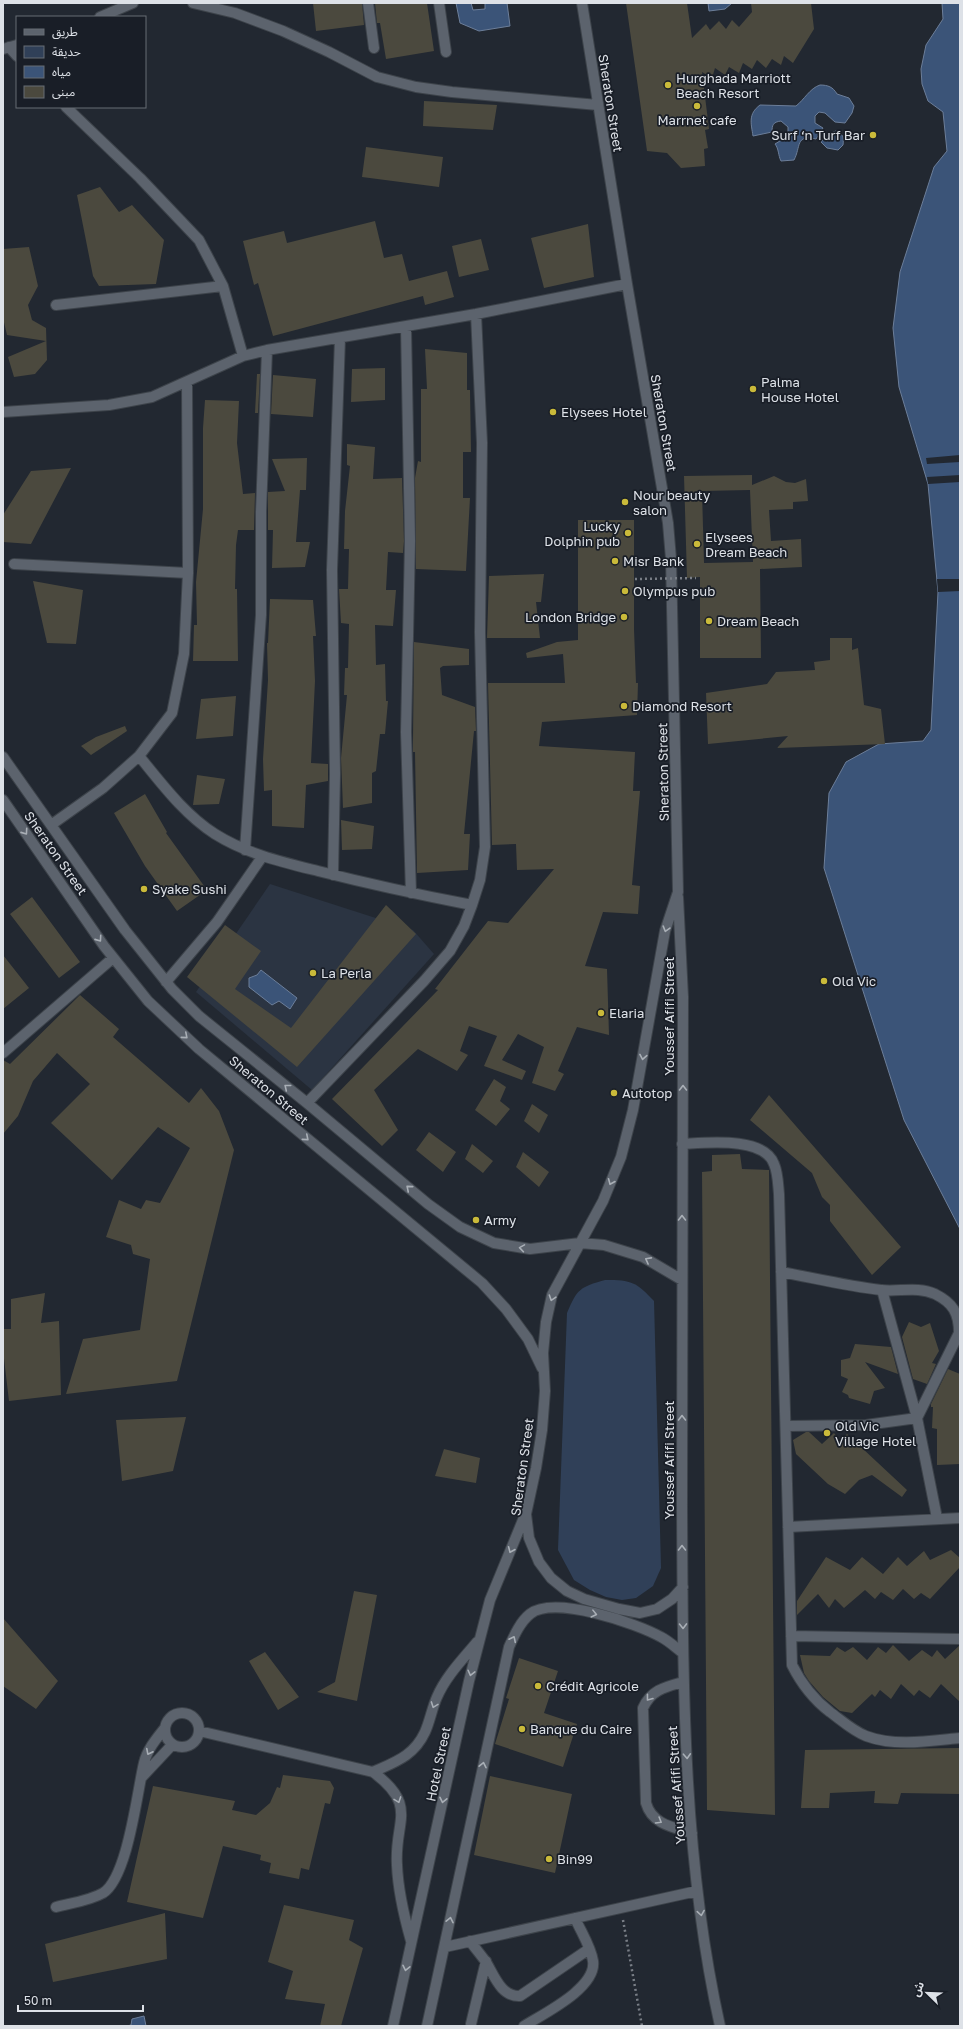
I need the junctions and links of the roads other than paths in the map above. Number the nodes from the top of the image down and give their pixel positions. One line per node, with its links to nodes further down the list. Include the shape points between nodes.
1 (133, 3): 6 (street)
2 (193, 3): 9 (street, via 235,13 322,49 377,77 416,87)
3 (368, 3): 7 (street)
4 (439, 3): 8 (street)
5 (582, 3): 9 (street, Sheraton Street)
6 (102, 16)
7 (374, 48)
8 (446, 52)
9 (598, 105): 11 (street, Sheraton Street)
10 (67, 108): 12 (street, via 140,178 199,240)
11 (627, 284): 14 (street); 30 (street, Sheraton Street, via 659,469 671,559)
12 (223, 286): 13 (street); 18 (street)
13 (56, 305)
14 (476, 314): 15 (street); 32 (street, via 482,443 480,632 485,847 480,880)
15 (406, 327): 16 (street); 31 (street, via 410,534 406,732)
16 (340, 338): 17 (street); 29 (street, via 332,570 335,774)
17 (267, 350): 18 (street); 27 (street, via 261,512 261,615)
18 (243, 356): 19 (street)
19 (187, 383): 20 (street, via 152,397 109,405); 22 (street)
20 (3, 412)
21 (14, 564): 22 (street)
22 (188, 573): 23 (street, via 184,654 172,714)
23 (139, 756): 26 (street, via 103,788); 27 (street, via 180,805 215,834)
24 (3, 757): 26 (street, Sheraton Street)
25 (3, 800): 33 (street, Sheraton Street, one-way to 33)
26 (51, 825): 34 (street, Sheraton Street, via 125,930)
27 (246, 850): 28 (street)
28 (262, 857): 29 (street); 34 (street, via 217,922)
29 (333, 875): 31 (street)
30 (678, 892): 37 (street, Youssef Afifi Street, one-way to 30, via 683,998); 38 (street, Sheraton Street, one-way to 38, via 665,931 633,1110 621,1157 603,1201)
31 (411, 893): 32 (street)
32 (472, 905): 36 (street, via 450,951)
33 (113, 958): 35 (street); 42 (street, Sheraton Street, one-way to 42, via 148,1001 173,1026 482,1283 506,1309 528,1339)
34 (166, 982): 36 (street, Sheraton Street, one-way to 34, via 198,1016)
35 (3, 1053)
36 (307, 1103): 38 (street, Sheraton Street, one-way to 36, via 530,1249 494,1243 460,1227 428,1204)
37 (682, 1144): 39 (street, via 747,1145 765,1152 774,1162 779,1194); 40 (street, Youssef Afifi Street, one-way to 37)
38 (580, 1243): 40 (street, Sheraton Street, one-way to 38, via 643,1257 624,1250); 42 (street, Sheraton Street, one-way to 42, via 552,1295 546,1322)
39 (781, 1272): 41 (street); 44 (street)
40 (682, 1280): 49 (street, Youssef Afifi Street, one-way to 40)
41 (882, 1290): 43 (street); 43 (street, via 920,1290 935,1294 953,1306 959,1320 959,1333)
42 (544, 1373): 45 (street, Sheraton Street, via 542,1430)
43 (917, 1418): 44 (street, via 866,1425); 46 (street)
44 (786, 1426): 48 (street)
45 (526, 1514): 50 (street, Sheraton Street, via 529,1538 538,1562 551,1578 567,1591 584,1599); 53 (street, Hotel Street, one-way to 53, via 490,1600)
46 (937, 1518): 47 (street); 48 (street)
47 (960, 1518)
48 (788, 1526): 52 (street)
49 (683, 1587): 50 (street, Sheraton Street, via 672,1599 657,1609 640,1613); 55 (street, Youssef Afifi Street, one-way to 55)
50 (619, 1609): 51 (street)
51 (618, 1620): 55 (street, via 662,1637); 69 (street, one-way to 51, via 509,1647 516,1631 530,1614 544,1607 571,1608)
52 (791, 1636): 54 (street); 59 (street, via 792,1665 801,1683 817,1701 842,1722 865,1736 889,1741 916,1742)
53 (480, 1638): 61 (street, one-way to 61, via 437,1696 425,1732 416,1747 405,1758); 68 (street, Hotel Street, one-way to 68)
54 (960, 1639)
55 (683, 1653): 56 (street, Youssef Afifi Street)
56 (683, 1682): 63 (street, Youssef Afifi Street, one-way to 63); 63 (street, one-way to 63, via 659,1689 646,1700 643,1708 646,1803 648,1812 654,1819)
57 (164, 1729): 58 (street, via 167,1720 174,1714 183,1712 198,1722); 60 (street, via 166,1738); 62 (street, one-way to 62, via 148,1753)
58 (199, 1731): 60 (street, via 197,1740 190,1746 181,1748); 61 (street)
59 (960, 1738)
60 (172, 1745): 62 (street)
61 (372, 1772): 68 (street, one-way to 68, via 387,1782 400,1803 402,1814 396,1863 399,1896)
62 (142, 1777): 65 (street, via 126,1848 119,1871 112,1883 104,1892 91,1898)
63 (692, 1833): 64 (street, Youssef Afifi Street)
64 (697, 1892): 66 (street); 76 (street, Youssef Afifi Street, one-way to 76)
65 (56, 1907)
66 (575, 1918): 67 (street); 70 (street)
67 (470, 1941): 69 (street); 71 (street)
68 (411, 1943): 73 (street, Hotel Street, one-way to 73)
69 (445, 1947): 74 (street)
70 (588, 1949): 71 (street, via 520,1996 505,1993); 75 (street, via 593,1962 586,1984)
71 (486, 1961): 72 (street)
72 (471, 2024)
73 (393, 2026)
74 (427, 2026)
75 (524, 2026)
76 (720, 2026)

